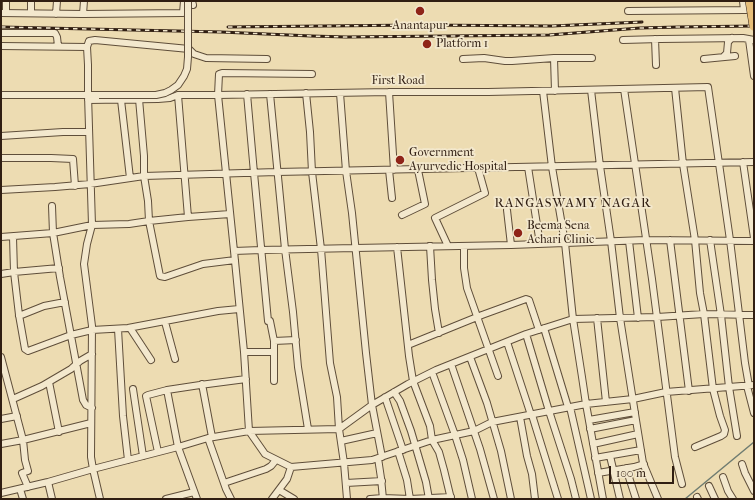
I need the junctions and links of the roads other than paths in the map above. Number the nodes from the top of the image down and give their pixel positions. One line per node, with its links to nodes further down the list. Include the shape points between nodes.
1 (6, 1): 12 (street)
2 (31, 1): 13 (street)
3 (57, 1): 14 (street)
4 (84, 1): 15 (street)
5 (184, 1): 15 (street, via 184,13)
6 (743, 1): 10 (street)
7 (750, 1): 16 (highway, bridge)
8 (191, 2): 48 (street, bridge, via 187,69 178,85 156,95 99,95)
9 (754, 9): 10 (street)
10 (744, 10): 11 (street)
11 (628, 11)
12 (3, 13): 13 (street)
13 (31, 13): 14 (street)
14 (56, 14): 15 (street)
15 (83, 14)
16 (754, 26)
17 (1, 33): 23 (street, via 55,34)
18 (732, 38): 19 (street); 21 (street); 26 (street)
19 (655, 39): 20 (street); 32 (street)
20 (623, 40)
21 (751, 40): 34 (street)
22 (1, 46): 23 (street)
23 (58, 46): 24 (street)
24 (87, 47): 29 (street, via 89,41 95,40 189,50 206,58); 48 (street)
25 (735, 56): 26 (street)
26 (723, 57): 31 (street)
27 (554, 58): 28 (street); 30 (street, via 512,62 489,58); 39 (street)
28 (592, 58)
29 (267, 59)
30 (463, 59)
31 (704, 59)
32 (656, 65)
33 (312, 74): 47 (street, via 220,73)
34 (754, 76)
35 (675, 88): 36 (street, First Road); 56 (street, First Road, via 708,88); 57 (street)
36 (624, 89): 37 (street, First Road); 58 (street)
37 (591, 90): 39 (street, First Road); 59 (street)
38 (544, 91): 39 (street, First Road); 40 (street, First Road); 61 (street)
39 (555, 91)
40 (389, 92): 42 (street, First Road); 63 (street)
41 (306, 93): 42 (street, First Road); 44 (street, First Road); 67 (street)
42 (340, 93): 65 (street)
43 (247, 94): 44 (street, First Road); 47 (street, First Road); 68 (street)
44 (270, 94): 66 (street)
45 (1, 95): 48 (street)
46 (178, 95): 47 (street, First Road); 49 (street, First Road, via 170,98); 70 (street)
47 (218, 95): 69 (street)
48 (88, 98): 50 (street, First Road); 51 (street)
49 (139, 99): 50 (street, First Road); 71 (street)
50 (121, 100): 72 (street)
51 (89, 132): 52 (street); 73 (street)
52 (1, 136)
53 (1, 158): 74 (street, via 73,159)
54 (743, 162): 55 (street); 56 (street); 87 (street)
55 (754, 162)
56 (719, 163): 57 (street); 92 (street)
57 (683, 164): 58 (street); 90 (street)
58 (636, 165): 59 (street); 88 (street)
59 (600, 166): 61 (street); 93 (street)
60 (528, 167): 61 (street); 62 (street); 96 (street)
61 (552, 167): 95 (street)
62 (478, 168): 64 (street); 98 (street, via 485,193 435,218)
63 (392, 170): 64 (street); 65 (street); 76 (street)
64 (418, 170): 80 (street, via 425,204)
65 (346, 171): 67 (street); 102 (street)
66 (277, 172): 67 (street); 68 (street); 105 (street)
67 (312, 172): 103 (street)
68 (254, 173): 69 (street); 104 (street)
69 (226, 174): 70 (street); 79 (street)
70 (184, 175): 71 (street); 81 (street)
71 (144, 176): 72 (street); 82 (street)
72 (130, 178): 73 (street)
73 (90, 184): 74 (street); 83 (street)
74 (75, 186): 75 (street)
75 (1, 190)
76 (392, 198)
77 (52, 206): 84 (street)
78 (507, 210): 100 (street)
79 (230, 214): 81 (street); 106 (street)
80 (402, 215)
81 (188, 216): 82 (street)
82 (149, 221): 83 (street); 107 (street, via 160,276 165,277 203,264)
83 (92, 225): 84 (street); 129 (street, via 84,264)
84 (54, 233): 86 (street); 108 (street)
85 (1, 237): 86 (street)
86 (13, 237): 109 (street)
87 (754, 239): 92 (street)
88 (646, 240): 89 (street); 94 (street); 120 (street)
89 (670, 240): 90 (street); 118 (street)
90 (695, 240): 91 (street); 113 (street)
91 (710, 240): 92 (street); 114 (street)
92 (730, 240): 115 (street)
93 (612, 241): 94 (street); 95 (street); 122 (street)
94 (629, 241): 123 (street)
95 (565, 243): 96 (street); 124 (street)
96 (540, 244): 100 (street)
97 (430, 246): 98 (street); 101 (street); 130 (street)
98 (448, 246): 99 (street)
99 (464, 246): 100 (street); 119 (street, via 465,281)
100 (511, 246)
101 (397, 247): 102 (street); 136 (street)
102 (355, 248): 103 (street); 168 (street)
103 (321, 249): 105 (street); 182 (street, via 330,363 337,397)
104 (261, 250): 105 (street); 106 (street); 134 (street, via 269,321)
105 (285, 250): 133 (street)
106 (234, 251): 107 (street)
107 (235, 260): 112 (street)
108 (59, 268): 109 (street); 111 (street)
109 (14, 272): 110 (street); 117 (street)
110 (1, 274)
111 (65, 302): 117 (street, via 44,306); 132 (street)
112 (239, 309): 125 (street); 138 (street)
113 (704, 314): 114 (street); 118 (street); 158 (street)
114 (721, 315): 115 (street); 156 (street)
115 (739, 315): 116 (street); 155 (street)
116 (754, 315)
117 (19, 316): 132 (street, via 25,349 28,351)
118 (680, 316): 120 (street); 160 (street)
119 (477, 317): 128 (street, via 528,299); 130 (street); 137 (street)
120 (657, 317): 123 (street); 162 (street)
121 (596, 318): 122 (street); 124 (street); 166 (street)
122 (620, 318): 123 (street); 165 (street)
123 (638, 318)
124 (573, 319): 128 (street); 167 (street)
125 (165, 322): 126 (street); 143 (street)
126 (130, 328): 127 (street); 144 (street)
127 (118, 329): 129 (street); 208 (street)
128 (542, 329): 131 (street); 169 (street)
129 (92, 330): 132 (street); 140 (street)
130 (439, 333): 136 (street)
131 (526, 334): 135 (street); 171 (street)
132 (71, 335): 145 (street)
133 (296, 340): 134 (street); 184 (street)
134 (274, 342): 139 (street)
135 (507, 342): 137 (street); 174 (street)
136 (408, 345): 152 (street)
137 (488, 349): 142 (street); 149 (street)
138 (244, 352): 139 (street); 150 (street)
139 (274, 352): 151 (street)
140 (92, 354): 145 (street); 170 (street)
141 (1, 357): 147 (street)
142 (470, 357): 146 (street); 180 (street)
143 (175, 359)
144 (151, 360)
145 (77, 363): 153 (street); 170 (street, via 83,400)
146 (451, 364): 148 (street); 186 (street)
147 (3, 370): 164 (street)
148 (432, 372): 152 (street); 190 (street)
149 (498, 376)
150 (246, 379): 154 (street); 185 (street)
151 (274, 380)
152 (413, 381): 161 (street); 194 (street, via 430,426)
153 (49, 382): 164 (street); 187 (street)
154 (202, 384): 159 (street); 192 (street)
155 (750, 386): 156 (street); 173 (street)
156 (729, 387): 158 (street); 191 (street)
157 (133, 389): 204 (street)
158 (713, 389): 160 (street); 200 (street, via 724,434)
159 (167, 390): 199 (street); 203 (street, via 146,396)
160 (689, 391): 162 (street)
161 (394, 392): 163 (street); 198 (street, via 406,415)
162 (666, 392): 165 (street); 223 (street, via 675,457)
163 (385, 397): 168 (street); 201 (street)
164 (13, 399): 175 (street)
165 (633, 399): 166 (street); 172 (street)
166 (606, 402): 167 (street)
167 (586, 404): 169 (street); 178 (street)
168 (372, 405): 182 (street); 188 (street)
169 (569, 407): 171 (street); 252 (street)
170 (92, 408): 181 (street)
171 (549, 411): 174 (street); 251 (street)
172 (635, 412): 178 (street); 179 (street)
173 (754, 413)
174 (531, 415): 176 (street); 250 (street)
175 (17, 416): 177 (street); 193 (street)
176 (520, 417): 180 (street); 249 (street)
177 (1, 419)
178 (588, 420): 183 (street)
179 (636, 420): 183 (street); 189 (street)
180 (492, 422): 186 (street); 248 (street)
181 (91, 423): 187 (street); 214 (street)
182 (339, 429): 184 (street); 195 (street)
183 (590, 429): 197 (street)
184 (308, 430): 185 (street)
185 (249, 431): 192 (street); 209 (street, via 265,454)
186 (474, 431): 190 (street); 247 (street)
187 (59, 432): 193 (street)
188 (377, 433): 195 (street); 206 (street)
189 (638, 434): 197 (street); 202 (street)
190 (455, 435): 194 (street); 246 (street)
191 (737, 436)
192 (210, 438): 199 (street); 221 (street)
193 (24, 440): 196 (street); 225 (street, via 28,472 22,473)
194 (432, 440): 198 (street); 234 (street, via 439,452)
195 (341, 441): 210 (street)
196 (1, 444)
197 (593, 444): 207 (street)
198 (416, 445): 201 (street); 233 (street)
199 (178, 447): 203 (street); 229 (street)
200 (695, 447)
201 (400, 450): 206 (street); 245 (street)
202 (641, 450): 205 (street); 211 (street)
203 (158, 452): 204 (street)
204 (143, 456): 208 (street)
205 (610, 456): 207 (street); 216 (street)
206 (380, 458): 210 (street); 219 (street)
207 (595, 458): 217 (street)
208 (128, 460): 214 (street)
209 (276, 460): 213 (street); 221 (street, via 266,469)
210 (344, 463): 213 (street); 222 (street)
211 (644, 464): 215 (street); 256 (street)
212 (742, 464): 228 (street)
213 (291, 467): 227 (street, via 287,479)
214 (93, 468): 220 (street); 237 (street)
215 (626, 468): 216 (street); 255 (street)
216 (613, 470): 217 (street); 254 (street)
217 (598, 473): 253 (street)
218 (723, 477): 258 (street)
219 (382, 481): 222 (street); 232 (street)
220 (48, 482): 225 (street); 236 (street)
221 (224, 483): 240 (street)
222 (346, 483): 243 (street)
223 (682, 484)
224 (709, 486): 257 (street)
225 (28, 487): 226 (street)
226 (20, 489): 230 (street); 235 (street)
227 (279, 490): 241 (street); 242 (street)
228 (754, 491)
229 (194, 492): 231 (street); 239 (street)
230 (1, 493)
231 (175, 498): 238 (street)
232 (383, 498): 244 (street); 245 (street)
233 (429, 498): 234 (street); 245 (street)
234 (451, 498)
235 (23, 499)
236 (52, 499)
237 (100, 499)
238 (166, 499)
239 (197, 499)
240 (231, 499)
241 (272, 499)
242 (294, 499)
243 (347, 499)
244 (370, 499)
245 (410, 499)
246 (472, 499)
247 (494, 499)
248 (511, 499)
249 (535, 499)
250 (558, 499)
251 (576, 499)
252 (591, 499)
253 (603, 499)
254 (620, 499)
255 (636, 499)
256 (658, 499)
257 (715, 499)
258 (733, 499)

